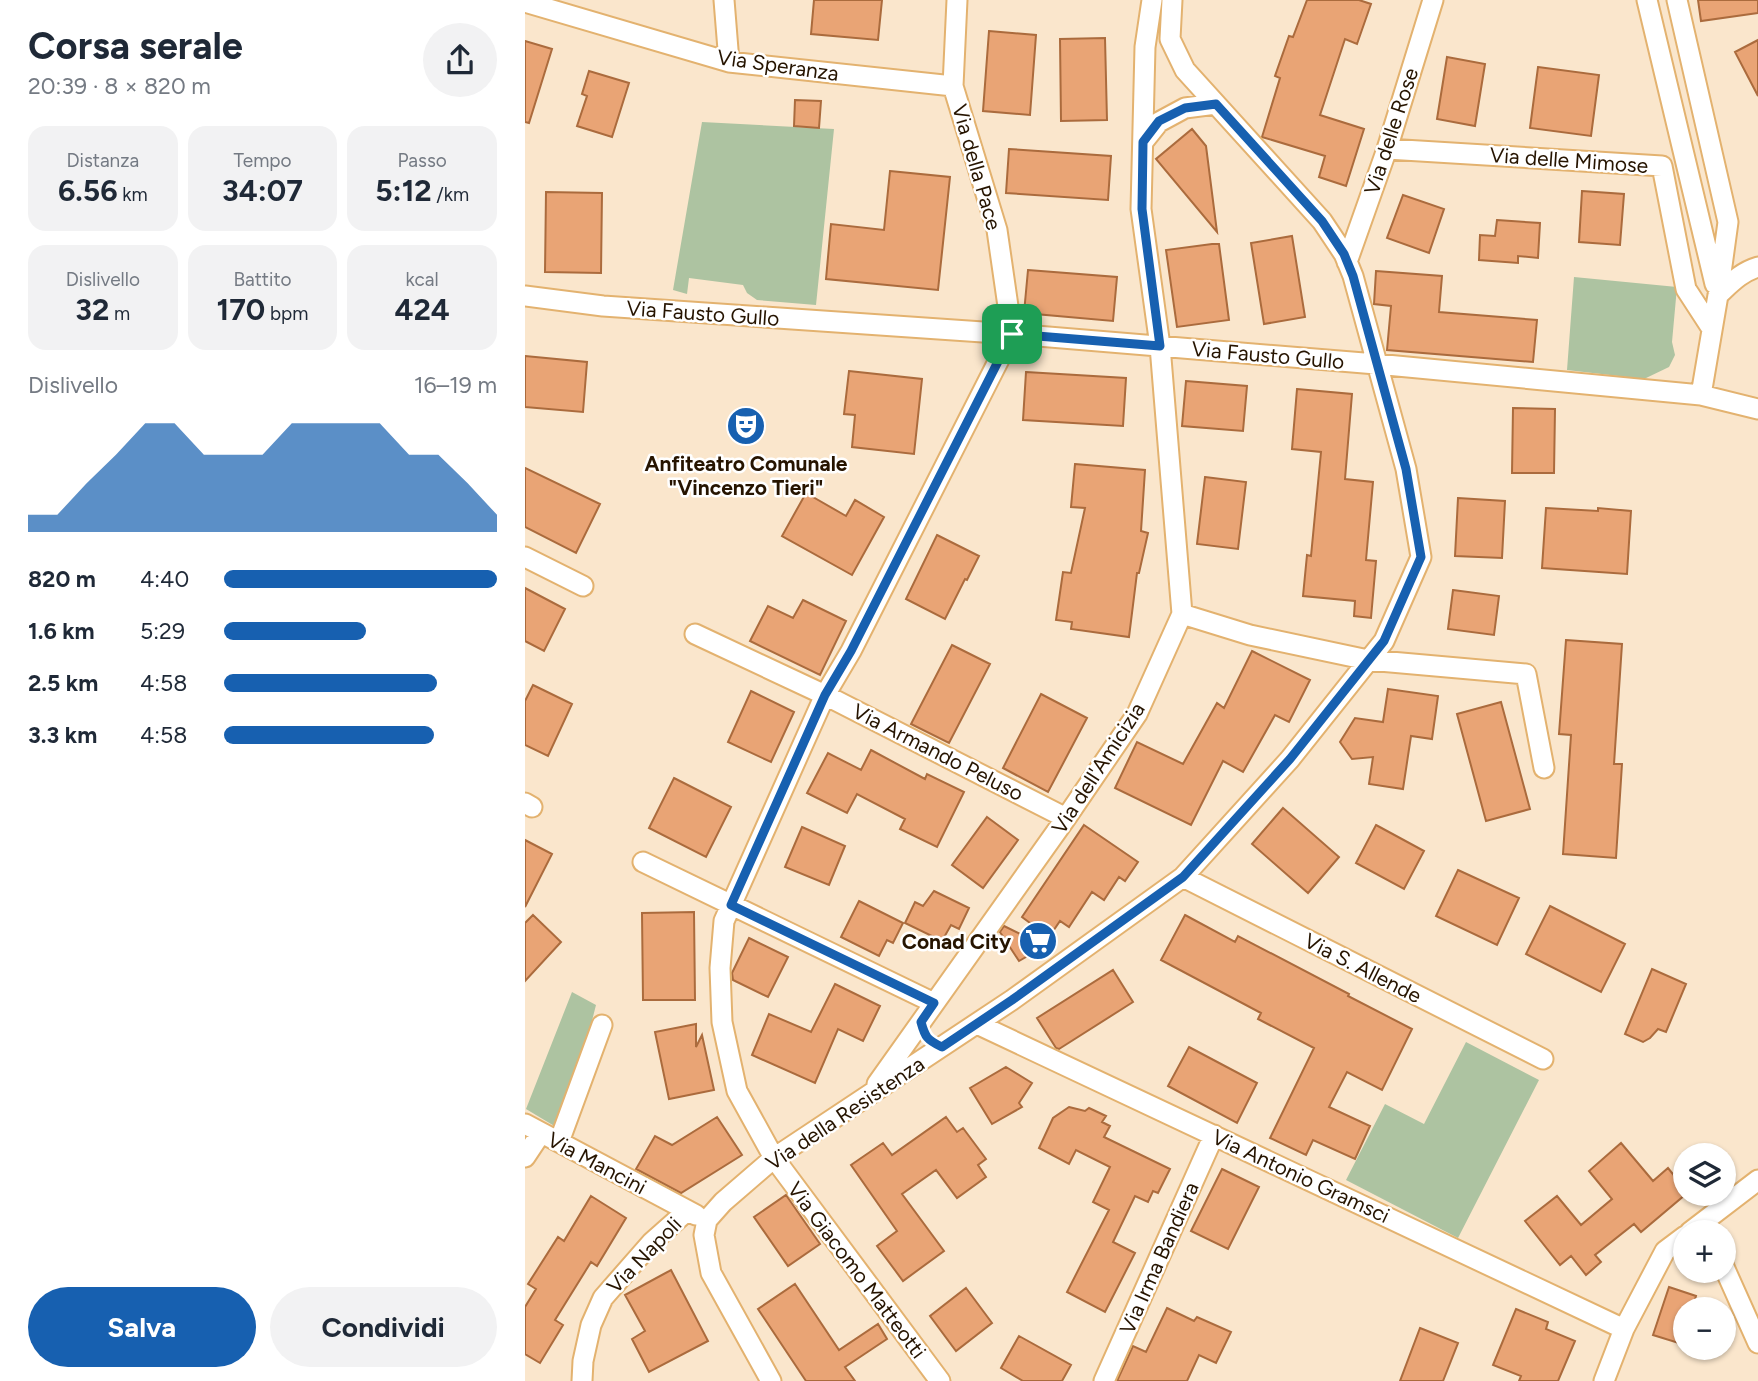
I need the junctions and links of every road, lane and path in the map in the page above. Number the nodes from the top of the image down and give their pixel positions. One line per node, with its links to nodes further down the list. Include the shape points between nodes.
1 (724, 0): 9 (street)
2 (957, 0): 10 (street, Via della Pace)
3 (1152, 0): 12 (street, Via dell'Amicizia, via 1145,47)
4 (1172, 0): 11 (street, Via della Resistenza, via 1170,39 1185,70)
5 (1433, 0): 13 (street, Via delle Rose)
6 (1647, 0): 16 (street)
7 (1677, 0): 16 (street, via 1728,222)
8 (525, 2): 9 (street, Via Speranza)
9 (729, 62): 10 (street, Via Speranza)
10 (953, 86): 19 (street, Via della Pace, via 997,230)
11 (1216, 104): 12 (street, via 1185,108 1159,121); 14 (street, Via della Resistenza, via 1322,221)
12 (1143, 142): 20 (street, Via dell'Amicizia, via 1142,209)
13 (1387, 149): 14 (street, Via delle Rose); 18 (street, Via delle Mimose, via 1662,166 1686,289)
14 (1347, 262): 21 (street, Via della Resistenza)
15 (1758, 267): 16 (street, via 1737,276)
16 (1718, 295): 18 (street)
17 (525, 296): 19 (street, Via Fausto Gullo, via 603,306)
18 (1712, 329): 22 (street)
19 (1012, 334): 20 (street, Via Fausto Gullo); 29 (street, Via Giacomo Matteotti)
20 (1160, 346): 21 (street, Via Fausto Gullo); 26 (street, Via dell'Amicizia)
21 (1376, 364): 22 (street, Via Fausto Gullo); 28 (street, Via della Resistenza, via 1406,469 1421,557 1384,641)
22 (1702, 395): 23 (street, Via Fausto Gullo)
23 (1758, 409)
24 (525, 557): 25 (street)
25 (583, 586)
26 (1182, 614): 28 (street, via 1250,635); 31 (street, Via dell'Amicizia, via 1137,714)
27 (695, 634): 29 (street, Via Armando Peluso)
28 (1368, 660): 30 (street, via 1526,674); 33 (street, Via della Resistenza, via 1290,759)
29 (825, 695): 31 (street, Via Armando Peluso); 34 (street, Via Giacomo Matteotti)
30 (1544, 768)
31 (1066, 818): 35 (street, Via dell'Amicizia)
32 (643, 862): 34 (street)
33 (1183, 877): 37 (street, Via della Resistenza); 40 (street, Via S. Allende)
34 (731, 905): 35 (street); 45 (street, Via Giacomo Matteotti, via 724,921 720,968 722,1022 737,1091)
35 (934, 1003): 36 (street, Via dell'Amicizia)
36 (921, 1022): 39 (street, via 924,1035); 41 (street, Via dell'Amicizia)
37 (977, 1024): 39 (street, Via della Resistenza); 43 (street, Via Antonio Gramsci)
38 (602, 1025): 42 (street)
39 (942, 1047): 41 (street, Via della Resistenza)
40 (1543, 1059)
41 (870, 1095): 45 (street, Via della Resistenza)
42 (542, 1133): 44 (street); 47 (street, Via Mancini)
43 (1214, 1135): 52 (street, Via Antonio Gramsci); 57 (street, Via Irma Bandiera)
44 (525, 1157)
45 (774, 1158): 48 (street, Via della Resistenza); 56 (street, Via Giacomo Matteotti)
46 (1758, 1180): 49 (street)
47 (687, 1211): 48 (street, Via Mancini); 54 (street, Via Napoli, via 652,1242 603,1298 591,1325)
48 (707, 1220): 55 (street, via 704,1235 711,1273)
49 (1711, 1220)
50 (1673, 1245): 52 (street, via 1665,1251)
51 (1731, 1283): 53 (street)
52 (1624, 1329): 58 (street)
53 (1758, 1343)
54 (582, 1381)
55 (771, 1381)
56 (940, 1381)
57 (1104, 1381)
58 (1604, 1381)

